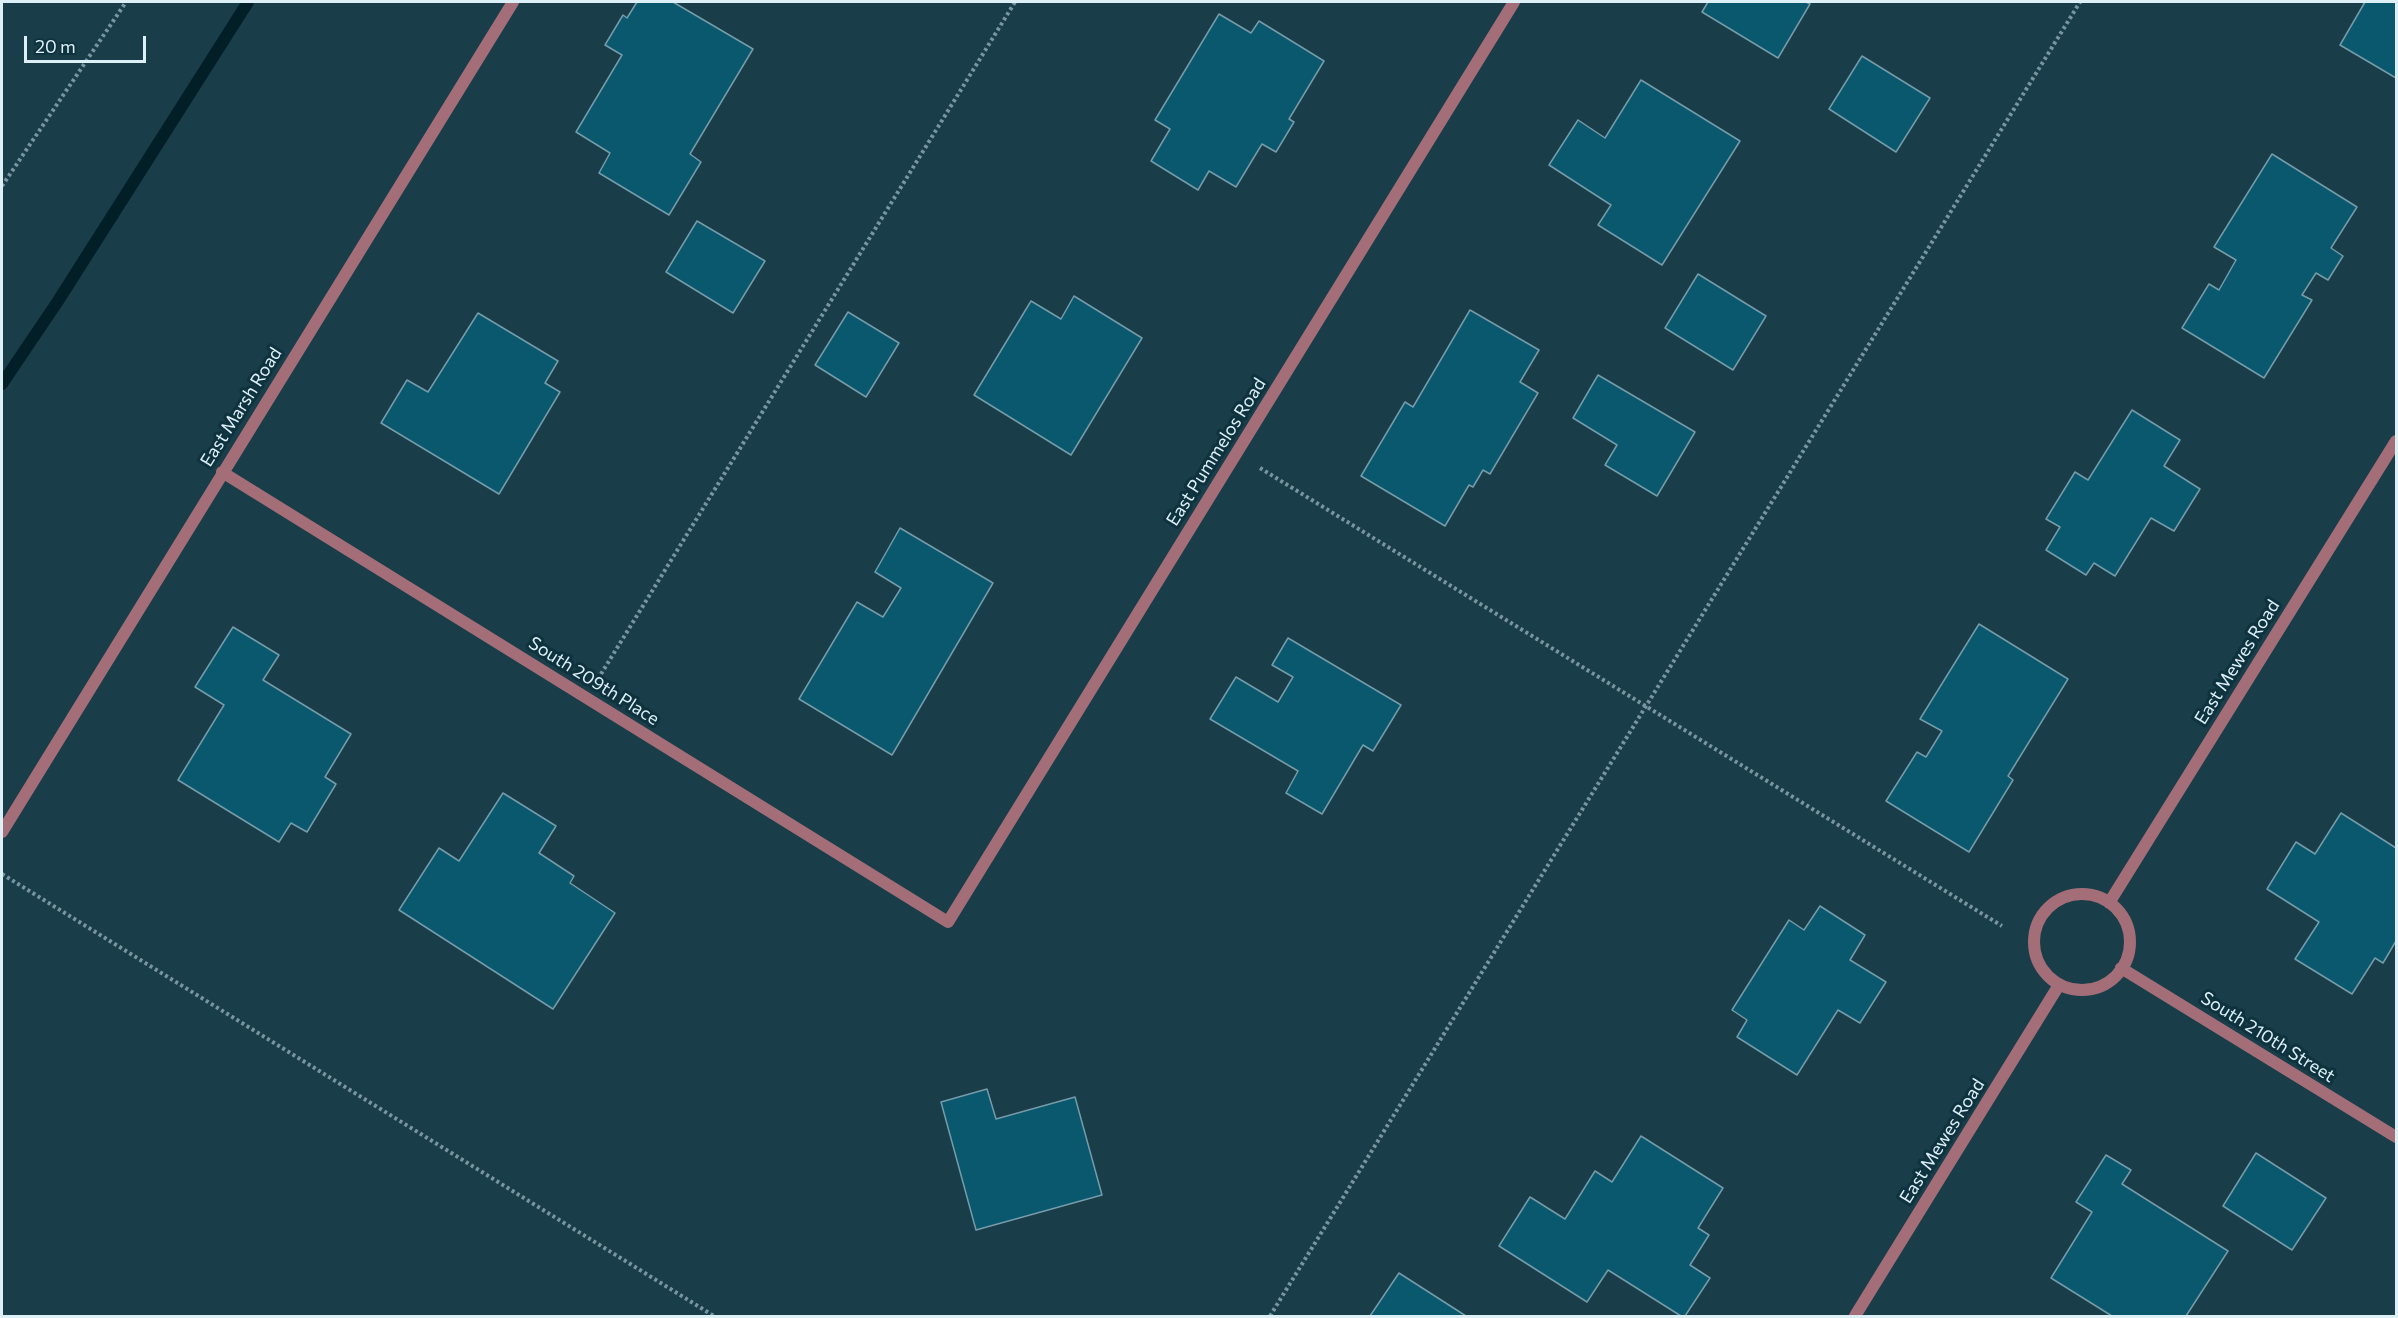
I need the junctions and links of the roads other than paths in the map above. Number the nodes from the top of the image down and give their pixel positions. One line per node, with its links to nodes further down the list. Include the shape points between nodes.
1 (513, 2): 4 (street, East Marsh Road)
2 (1514, 2): 7 (street, East Pummelos Road)
3 (2397, 441): 6 (street, East Mewes Road)
4 (222, 472): 5 (street, East Marsh Road); 7 (street, South 209th Place)
5 (2, 832)
6 (2109, 903): 8 (street, via 2124,921 2128,933 2129,945); 9 (street, via 2095,896 2064,897 2041,918 2035,932 2038,962)
7 (948, 922)
8 (2121, 968): 9 (street, via 2100,986 2072,989); 10 (street, South 210th Street)
9 (2059, 985): 11 (street, East Mewes Road)
10 (2397, 1137)
11 (1855, 1317)

